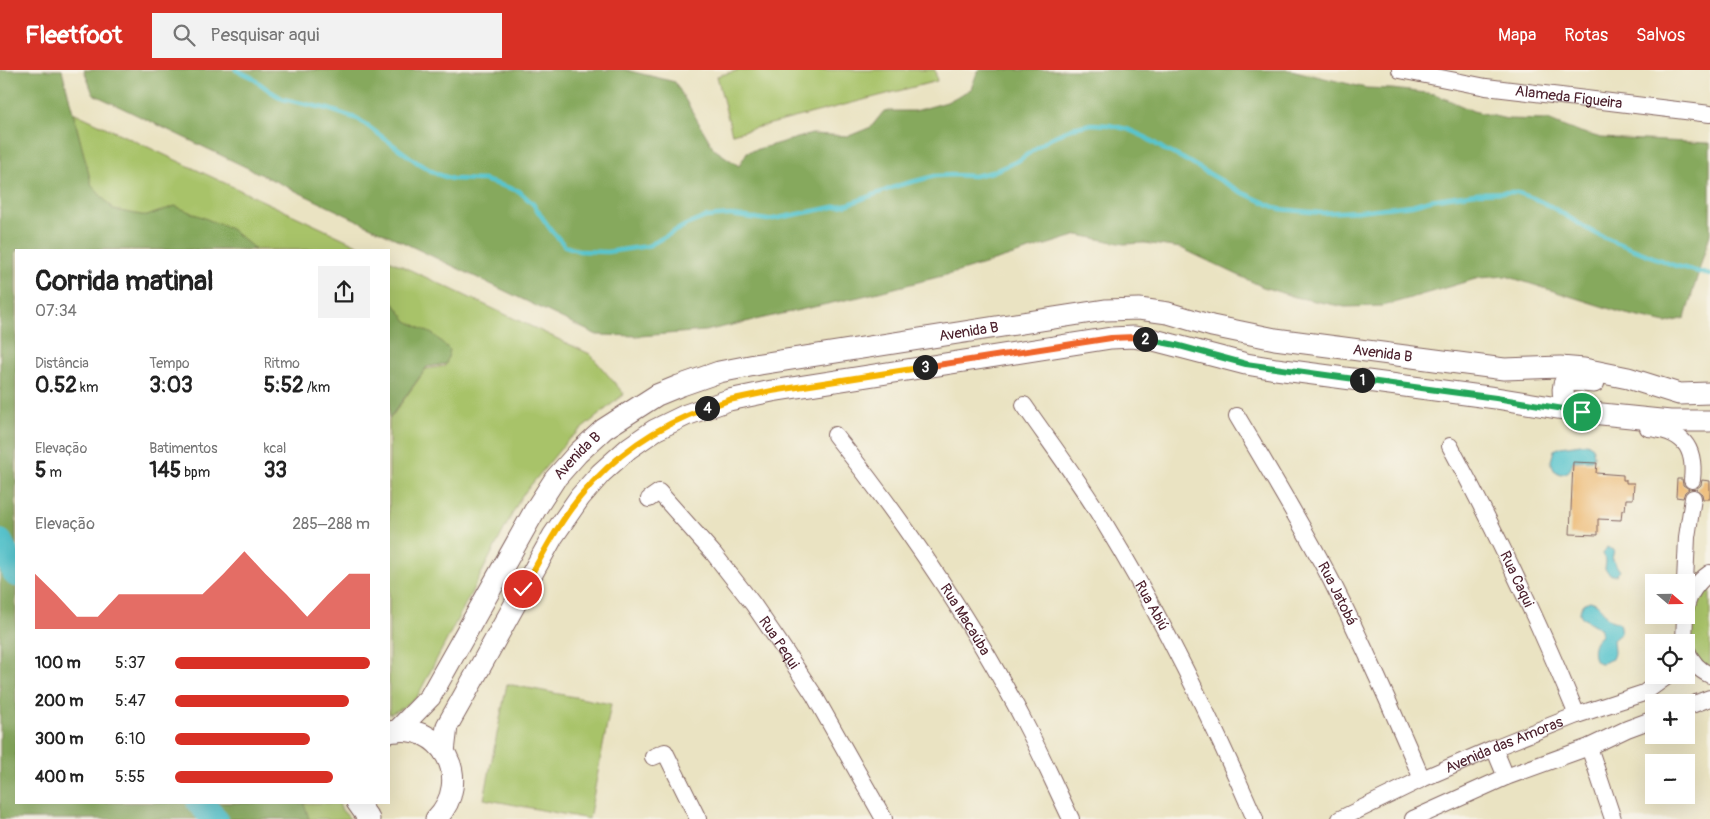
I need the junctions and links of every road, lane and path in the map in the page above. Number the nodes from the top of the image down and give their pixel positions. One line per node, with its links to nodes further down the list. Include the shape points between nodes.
1 (1400, 70): 2 (street, Alameda Figueira, via 1486,87)
2 (1710, 114)
3 (1679, 394): 4 (street, Avenida B); 7 (street, via 1649,393 1570,380 1563,387 1564,399); 26 (street, Avenida B, via 1584,369 1504,369 1294,342 1139,309 1105,310 1035,320 719,372 645,402 604,429 578,453 535,510 430,697)
4 (1710, 394)
5 (1496, 398): 7 (street, Avenida B); 10 (street, via 1548,414); 29 (street, Avenida B, via 1246,364 1134,337 1002,354 729,400 655,430 629,448 580,497 553,536 447,726)
6 (1024, 405): 42 (street, Rua Abiú, via 1104,522 1137,578 1205,708)
7 (1582, 412): 9 (street, Avenida B, via 1670,421); 10 (street)
8 (1237, 416): 32 (street, Rua Jatobá, via 1330,579)
9 (1710, 421)
10 (1610, 424): 13 (street, via 1664,430 1677,436 1684,441 1693,458)
11 (835, 435): 41 (street, Rua Macaúba, via 898,518 976,638 1030,733)
12 (1450, 446): 24 (street, Rua Caqui, via 1516,574)
13 (1692, 480)
14 (1693, 498): 17 (street)
15 (649, 499): 40 (street, Rua Pequi, via 659,492 694,529 753,604 814,695)
16 (1710, 573): 18 (street)
17 (1685, 574)
18 (1695, 588)
19 (1695, 663): 20 (street)
20 (1710, 675)
21 (1656, 684): 24 (street, Avenida das Amoras, via 1644,693)
22 (1710, 698): 23 (street)
23 (1695, 704)
24 (1577, 715): 28 (street, Avenida das Amoras)
25 (1645, 722): 27 (street, Avenida das Amoras)
26 (393, 731): 29 (street, via 423,734)
27 (1589, 747): 31 (street, Avenida das Amoras); 45 (street)
28 (1494, 748): 31 (street); 32 (street, Avenida das Amoras)
29 (444, 752): 33 (street, via 453,776)
30 (653, 757): 39 (street, via 665,752)
31 (1506, 777): 35 (street, Avenida das Amoras)
32 (1422, 779): 43 (street, Avenida das Amoras)
33 (449, 801): 37 (street); 38 (street)
34 (358, 804): 36 (street)
35 (1440, 813): 44 (street, Avenida das Amoras)
36 (369, 819)
37 (436, 819)
38 (460, 819)
39 (698, 819)
40 (884, 819)
41 (1071, 819)
42 (1255, 819)
43 (1340, 819)
44 (1414, 819)
45 (1613, 819)

